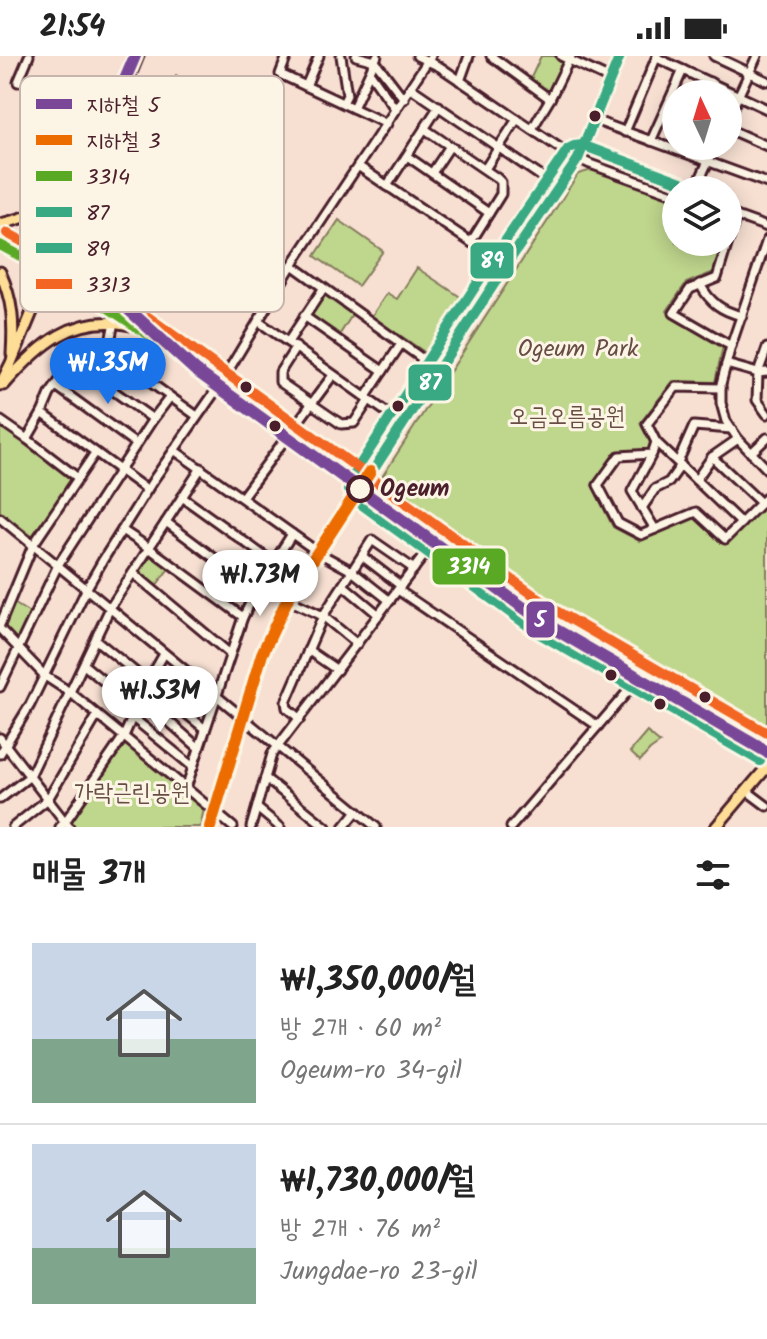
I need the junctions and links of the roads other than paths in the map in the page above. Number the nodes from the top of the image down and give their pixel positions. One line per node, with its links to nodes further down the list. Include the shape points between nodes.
1 (15, 56): 15 (street)
2 (138, 56): 21 (main road)
3 (287, 56): 28 (street, via 280,74)
4 (319, 56): 28 (street)
5 (341, 56): 34 (street, via 347,95)
6 (356, 56): 16 (street)
7 (417, 56): 17 (street)
8 (469, 56): 25 (street)
9 (491, 56): 33 (street)
10 (620, 56): 23 (main road)
11 (714, 56): 20 (street)
12 (757, 56): 20 (street)
13 (567, 57): 23 (street); 33 (street)
14 (657, 57): 18 (street); 44 (street)
15 (28, 58)
16 (376, 59): 19 (street); 32 (street)
17 (430, 59): 25 (street); 30 (street)
18 (683, 70): 24 (street); 46 (street)
19 (370, 73): 36 (street); 38 (street)
20 (749, 73): 26 (street); 29 (street)
21 (130, 76)
22 (20, 77): 27 (street)
23 (610, 79): 40 (main road)
24 (706, 80)
25 (460, 81): 39 (street)
26 (767, 81)
27 (18, 82)
28 (306, 86): 34 (street)
29 (742, 87)
30 (411, 88): 32 (street); 35 (street)
31 (742, 97): 37 (street)
32 (404, 99): 38 (street)
33 (550, 99): 43 (street)
34 (343, 103): 36 (street)
35 (439, 106): 42 (street); 50 (street)
36 (353, 108): 41 (street)
37 (767, 109)
38 (396, 110): 41 (street)
39 (517, 119): 43 (street); 50 (street)
40 (594, 120): 44 (street); 52 (main road)
41 (387, 124): 55 (street)
42 (425, 129): 48 (street); 51 (street)
43 (532, 129): 52 (street)
44 (625, 132): 46 (street)
45 (742, 135): 49 (street)
46 (651, 141): 47 (street)
47 (662, 144)
48 (450, 146): 56 (street); 57 (street)
49 (767, 146)
50 (499, 148): 56 (street); 61 (street)
51 (407, 156): 57 (street); 60 (street)
52 (578, 159): 61 (main road); 62 (street)
53 (704, 160): 54 (street)
54 (708, 162): 58 (street); 59 (street)
55 (358, 166): 60 (street); 74 (street)
56 (485, 169): 63 (street, via 502,187)
57 (432, 173): 63 (street)
58 (702, 176)
59 (767, 183)
60 (387, 186): 69 (street)
61 (558, 188): 75 (main road)
62 (662, 190)
63 (489, 213): 69 (street)
64 (742, 218): 67 (street)
65 (20, 220): 66 (main road)
66 (0, 224)
67 (767, 227)
68 (767, 240): 73 (street)
69 (471, 242): 75 (street)
70 (0, 245): 71 (main road, bridge)
71 (20, 255)
72 (722, 256): 78 (street, via 717,278)
73 (764, 263): 85 (street)
74 (292, 265): 77 (street); 79 (street)
75 (506, 266): 98 (main road)
76 (0, 272): 95 (main road, via 13,311)
77 (284, 278)
78 (700, 284): 85 (street, via 711,301); 91 (street, via 690,289 674,313)
79 (323, 289): 84 (street); 90 (street)
80 (32, 312): 95 (main road)
81 (115, 312): 88 (main road, bridge)
82 (129, 312): 88 (main road)
83 (263, 312): 86 (street)
84 (304, 316): 89 (street); 99 (street)
85 (742, 316): 91 (street)
86 (258, 321): 89 (street); 103 (street)
87 (114, 322): 88 (main road); 94 (street); 104 (main road, via 61,333)
88 (138, 327): 103 (main road)
89 (288, 342): 92 (street)
90 (401, 344): 98 (street); 99 (street)
91 (731, 346): 96 (street)
92 (296, 347): 101 (street); 110 (street, via 280,372 280,382)
93 (767, 348): 100 (street)
94 (108, 352): 97 (street); 106 (street)
95 (11, 363): 104 (main road)
96 (726, 364): 100 (street); 105 (street)
97 (80, 367): 102 (street); 114 (street)
98 (438, 370): 116 (main road)
99 (383, 371): 107 (street)
100 (763, 372): 108 (street)
101 (333, 375): 107 (street); 110 (street)
102 (56, 386): 111 (street); 123 (street)
103 (219, 386): 113 (street); 118 (main road)
104 (0, 388)
105 (721, 388): 117 (street); 122 (street, via 676,387 647,424)
106 (170, 397): 113 (street); 114 (street)
107 (367, 399): 110 (street, via 349,424); 116 (street)
108 (757, 400): 109 (street); 112 (street)
109 (767, 400)
110 (312, 404): 118 (street)
111 (42, 413): 120 (street); 125 (street)
112 (767, 414)
113 (197, 416): 124 (street)
114 (153, 419): 123 (street)
115 (1, 421): 120 (street)
116 (403, 424): 135 (main road)
117 (731, 429): 121 (street); 129 (street, via 694,426)
118 (288, 435): 135 (main road); 138 (street)
119 (767, 438): 126 (street)
120 (27, 439): 133 (street)
121 (738, 439): 126 (street); 128 (street)
122 (656, 442): 127 (street); 129 (street)
123 (136, 444): 132 (street)
124 (174, 450): 130 (street); 136 (street)
125 (95, 453): 132 (street); 133 (street)
126 (751, 453): 131 (street)
127 (652, 454): 140 (street, via 632,491); 144 (street, via 619,456 598,485 618,523 641,535)
128 (712, 457): 134 (street); 139 (street)
129 (679, 463): 134 (street); 140 (street, via 669,482 655,489)
130 (201, 468): 137 (street); 138 (street)
131 (767, 469)
132 (119, 470): 136 (street); 153 (street)
133 (78, 478): 148 (street)
134 (696, 480): 143 (street)
135 (362, 488): 147 (main road); 150 (main road)
136 (147, 490): 145 (street)
137 (182, 497): 142 (street); 152 (street)
138 (242, 497): 146 (street)
139 (764, 500): 143 (street)
140 (642, 508): 144 (street)
141 (0, 518): 148 (street)
142 (166, 522): 149 (street); 160 (street)
143 (741, 523): 144 (street, via 725,539 696,512)
144 (655, 529)
145 (122, 530): 149 (street); 158 (street)
146 (292, 534): 150 (street); 152 (street)
147 (435, 541): 154 (street); 177 (main road, via 545,621)
148 (33, 545): 153 (street); 167 (street)
149 (149, 548): 156 (street); 166 (street)
150 (319, 553): 155 (street); 161 (main road)
151 (362, 556): 154 (street, via 372,540); 155 (street); 159 (street)
152 (274, 563): 160 (street)
153 (58, 565): 158 (street); 170 (street)
154 (414, 569): 159 (street)
155 (352, 571): 157 (street); 162 (street)
156 (133, 573): 163 (street); 173 (street)
157 (343, 585): 164 (street); 165 (street)
158 (87, 588): 163 (street); 176 (street)
159 (400, 588): 162 (street); 188 (street)
160 (257, 590): 166 (street)
161 (289, 600): 165 (street); 186 (main road, via 264,654)
162 (390, 601): 164 (street)
163 (110, 608): 168 (street); 172 (street)
164 (379, 615): 169 (street)
165 (323, 616): 169 (street); 171 (street)
166 (243, 617): 173 (street)
167 (0, 627): 170 (street)
168 (96, 640): 174 (street); 178 (street)
169 (357, 644): 175 (street)
170 (19, 649): 176 (street); 179 (street)
171 (308, 650): 175 (street); 187 (street, via 286,702)
172 (164, 654): 178 (street); 181 (street)
173 (230, 654): 181 (street)
174 (84, 665): 180 (street); 183 (street)
175 (337, 670): 187 (street)
176 (45, 676): 180 (street); 192 (street)
177 (641, 676): 188 (street); 195 (main road)
178 (148, 682): 182 (street); 189 (street)
179 (0, 687)
180 (71, 693): 184 (street); 199 (street)
181 (216, 696): 186 (street); 189 (street)
182 (141, 697): 183 (street); 194 (street)
183 (136, 708): 185 (street)
184 (97, 716): 190 (street); 204 (street)
185 (132, 717): 190 (street); 197 (street)
186 (245, 719): 193 (street); 208 (main road)
187 (300, 719): 193 (street)
188 (598, 726): 218 (street)
189 (205, 729): 194 (street)
190 (124, 736): 201 (street); 209 (street)
191 (0, 738): 192 (street)
192 (6, 746): 196 (street); 199 (street)
193 (279, 747): 200 (street); 207 (street)
194 (199, 748): 197 (street)
195 (767, 749)
196 (0, 754)
197 (193, 767): 201 (street)
198 (767, 767): 202 (main road)
199 (30, 776): 203 (street); 204 (street)
200 (265, 778): 206 (street); 215 (street)
201 (186, 788): 208 (street)
202 (747, 791): 205 (street); 219 (main road)
203 (0, 799)
204 (48, 799): 209 (street); 210 (street)
205 (767, 806)
206 (257, 808): 213 (street); 214 (street)
207 (357, 811): 216 (street); 217 (street)
208 (216, 813): 211 (main road); 212 (street)
209 (65, 825)
210 (13, 827)
211 (212, 827)
212 (233, 827)
213 (251, 827)
214 (280, 827)
215 (326, 827)
216 (344, 827)
217 (376, 827)
218 (511, 827)
219 (716, 827)

